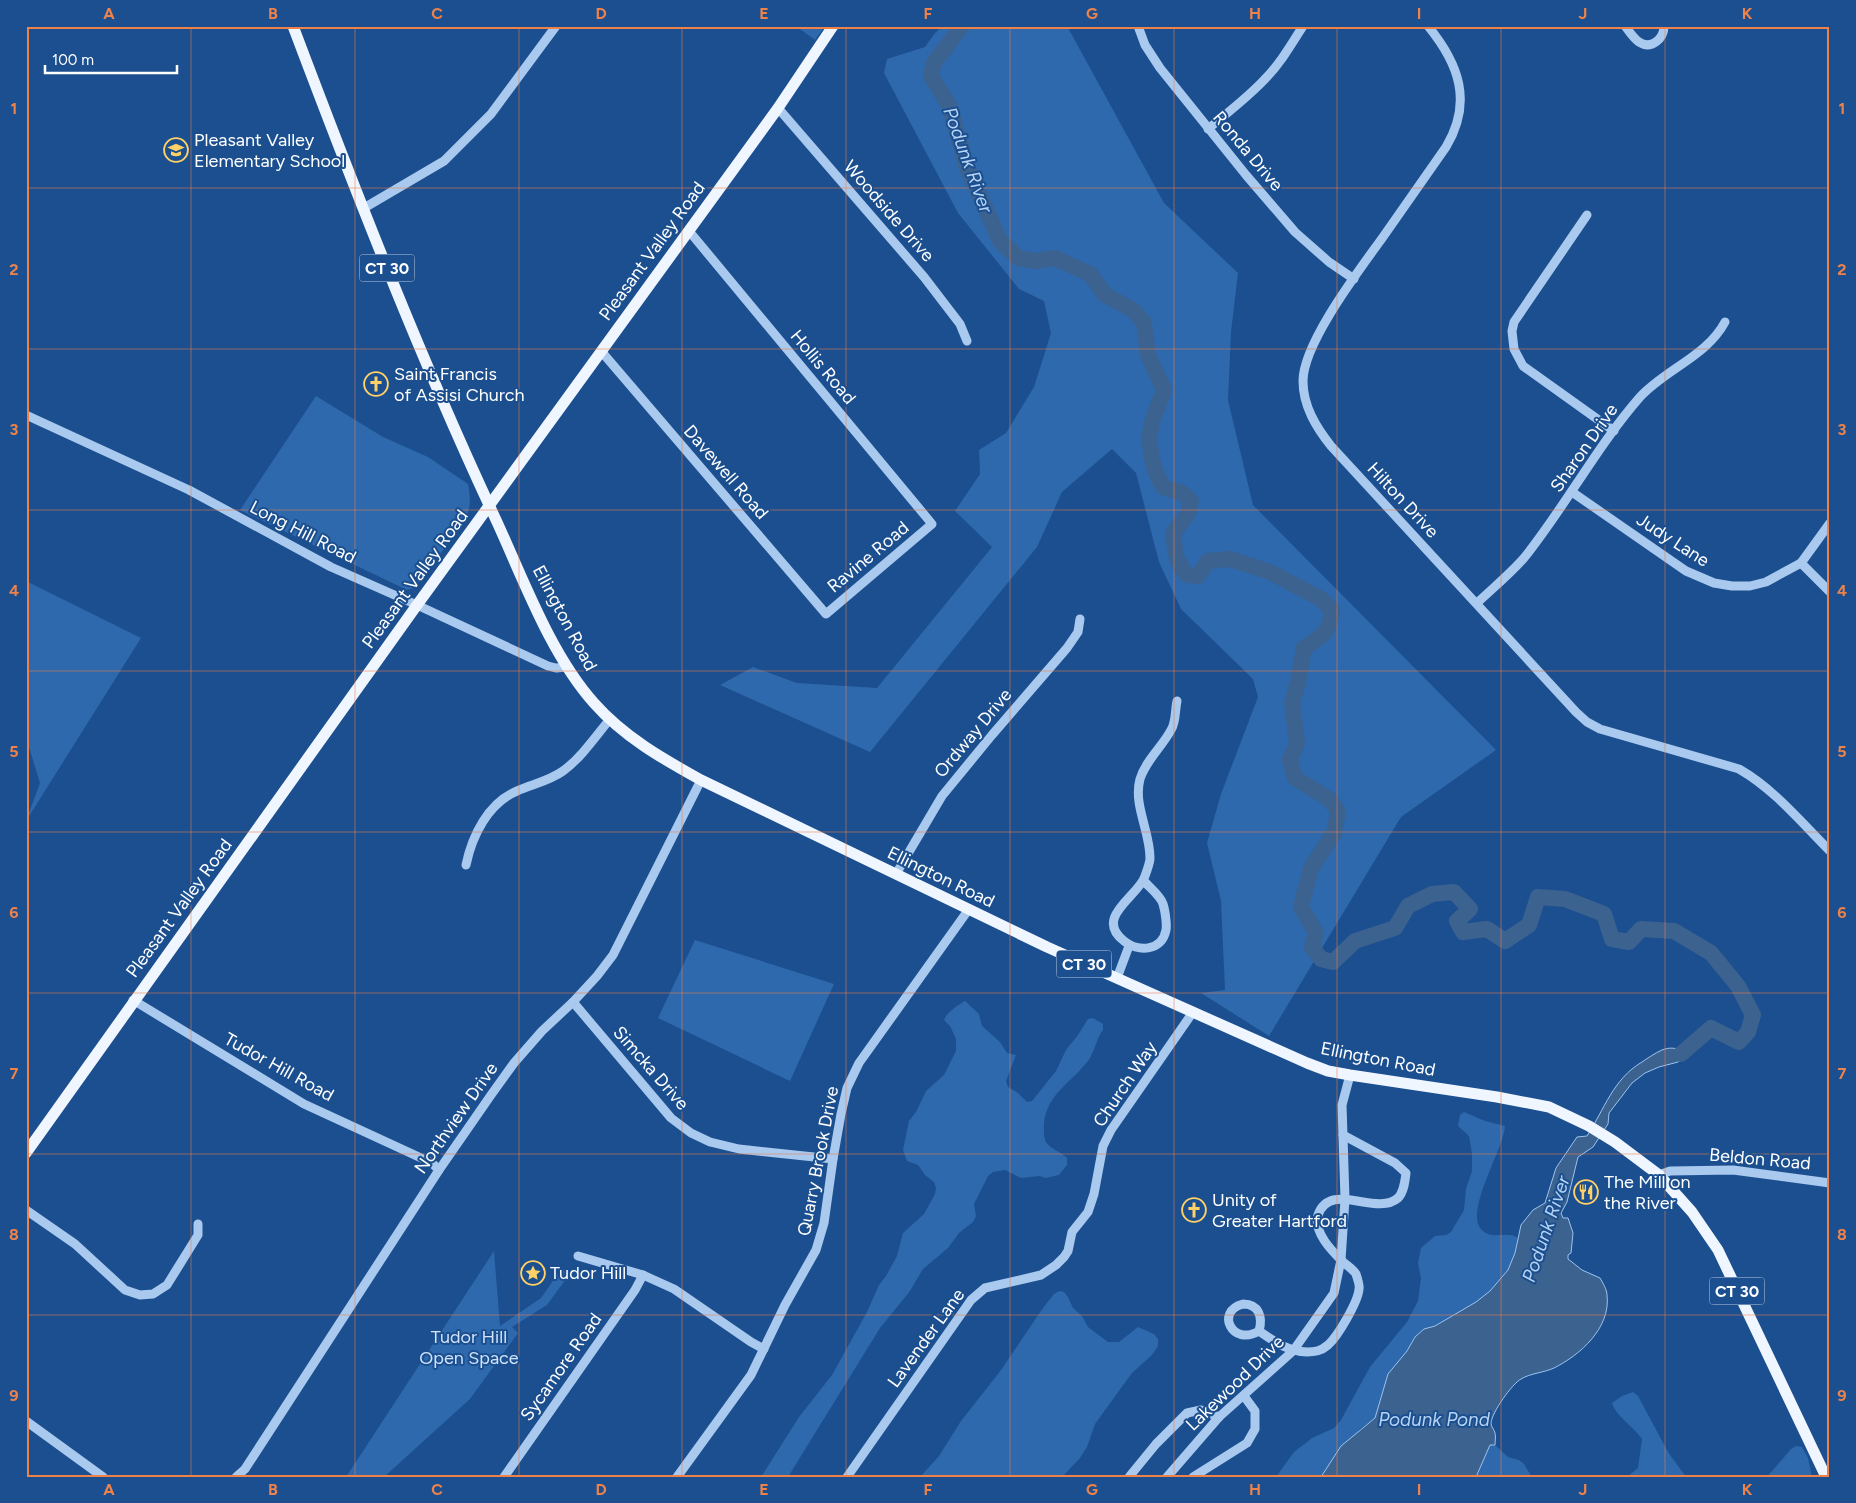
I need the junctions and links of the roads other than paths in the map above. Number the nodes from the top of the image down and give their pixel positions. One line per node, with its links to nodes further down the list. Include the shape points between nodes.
1 (293, 26): 11 (main road, Ellington Road / CT 30)
2 (556, 26): 11 (street, via 490,114 444,161)
3 (833, 26): 9 (main road, Pleasant Valley Road)
4 (1138, 26): 10 (street, Ronda Drive, via 1144,45)
5 (1303, 26): 10 (street, via 1265,80)
6 (1428, 26): 14 (street, Hilton Drive, via 1447,52 1459,81 1461,98 1457,124 1446,147)
7 (1625, 26): 8 (street, via 1637,41 1647,45 1661,38)
8 (1664, 26)
9 (778, 108): 13 (main road, Pleasant Valley Road); 16 (street, Woodside Drive, via 924,277 960,324)
10 (1208, 129): 14 (street, Ronda Drive, via 1295,232)
11 (364, 208): 21 (main road, Ellington Road / CT 30, via 417,345)
12 (1587, 215): 19 (street, via 1514,322 1514,349 1523,366)
13 (689, 231): 17 (main road, Pleasant Valley Road); 23 (street, Hollis Road)
14 (1354, 279): 26 (street, Hilton Drive, via 1311,349 1303,381 1307,405 1319,431 1331,446)
15 (1725, 322): 19 (street, Sharon Drive, via 1710,343 1652,386)
16 (967, 341)
17 (601, 351): 21 (main road, Pleasant Valley Road); 28 (street, Davewell Road)
18 (26, 415): 27 (street, Long Hill Road, via 189,490 323,563)
19 (1614, 431): 20 (street, Sharon Drive)
20 (1572, 492): 24 (street, Judy Lane, via 1686,571 1714,583 1750,586 1766,582); 26 (street, Sharon Drive, via 1522,560)
21 (489, 506): 27 (main road, Pleasant Valley Road); 30 (main road, Ellington Road / CT 30)
22 (1830, 523): 24 (street, Judy Lane)
23 (932, 524): 28 (street, Ravine Road)
24 (1801, 563): 25 (street)
25 (1830, 592)
26 (1477, 603): 34 (street, Hilton Drive, via 1587,722 1616,734 1739,769 1769,790)
27 (417, 604): 30 (street, Long Hill Road, via 548,666); 41 (main road, Pleasant Valley Road)
28 (826, 614)
29 (1080, 619): 36 (street, Ordway Drive, via 1078,632 1067,648 942,796)
30 (567, 667): 32 (main road, Ellington Road / CT 30)
31 (1177, 701): 37 (street, via 1172,729 1147,763 1140,779 1140,811 1150,859)
32 (610, 719): 33 (main road, Ellington Road / CT 30, via 633,738); 35 (street, via 567,768 500,802 476,833)
33 (701, 780): 36 (main road, Ellington Road / CT 30); 42 (street, Northview Drive, via 613,955)
34 (1830, 851)
35 (466, 865)
36 (896, 874): 38 (main road, Ellington Road / CT 30)
37 (1144, 881): 39 (street, via 1120,906 1113,924 1117,936); 39 (street, via 1163,902 1166,930 1161,941 1153,947)
38 (968, 908): 40 (main road, Ellington Road / CT 30); 47 (street, Quarry Brook Drive, via 858,1063 847,1088)
39 (1129, 946): 40 (street)
40 (1117, 978): 43 (main road, Ellington Road / CT 30)
41 (133, 1000): 46 (main road, Pleasant Valley Road); 48 (street, Tudor Hill Road, via 304,1104 432,1163)
42 (573, 1002): 47 (street, Simcka Drive, via 672,1118 691,1133 738,1149); 48 (street, Northview Drive, via 514,1063)
43 (1193, 1012): 44 (main road, Ellington Road / CT 30, via 1307,1063); 54 (street, Church Way, via 1111,1130 1103,1146 1088,1212)
44 (1350, 1075): 45 (street, Lakewood Drive, via 1342,1105); 49 (main road, Ellington Road / CT 30, via 1533,1103 1590,1126)
45 (1343, 1135): 51 (street, Lakewood Drive); 51 (street, via 1395,1163 1406,1173 1404,1188 1398,1198 1387,1204)
46 (26, 1153)
47 (832, 1159): 59 (street, Quarry Brook Drive, via 824,1223 816,1250)
48 (439, 1170): 66 (street, Northview Drive, via 245,1469)
49 (1659, 1175): 50 (street, Beldon Road, via 1670,1170 1733,1170); 72 (main road, Ellington Road / CT 30, via 1692,1212 1718,1250)
50 (1830, 1182)
51 (1345, 1199): 56 (street, Lakewood Drive); 56 (street, via 1334,1200 1324,1206 1318,1216 1318,1228)
52 (26, 1210): 53 (street, via 75,1244 125,1290 140,1295 153,1294 167,1285 198,1235)
53 (198, 1224)
54 (1072, 1232): 69 (street, Lavender Lane, via 1068,1251 1056,1265 1041,1275 985,1288 971,1300)
55 (578, 1256): 57 (street)
56 (1341, 1260): 60 (street, Lakewood Drive, via 1334,1293); 60 (street, via 1356,1275 1360,1289 1345,1324 1327,1345 1316,1352)
57 (642, 1275): 59 (street, via 674,1289); 67 (street, Sycamore Road, via 635,1290)
58 (1259, 1330): 60 (street)
59 (764, 1349): 68 (street, Quarry Brook Drive, via 751,1375)
60 (1293, 1351): 61 (street, Lakewood Drive)
61 (1244, 1396): 62 (street, Lakewood Drive); 71 (street, via 1255,1411 1255,1429 1247,1443)
62 (1219, 1417): 64 (street, Lakewood Drive); 70 (street, via 1201,1410 1187,1413)
63 (26, 1421): 65 (street)
64 (1173, 1475)
65 (102, 1477)
66 (236, 1477)
67 (504, 1477)
68 (677, 1477)
69 (847, 1477)
70 (1128, 1477)
71 (1193, 1477)
72 (1826, 1477)

